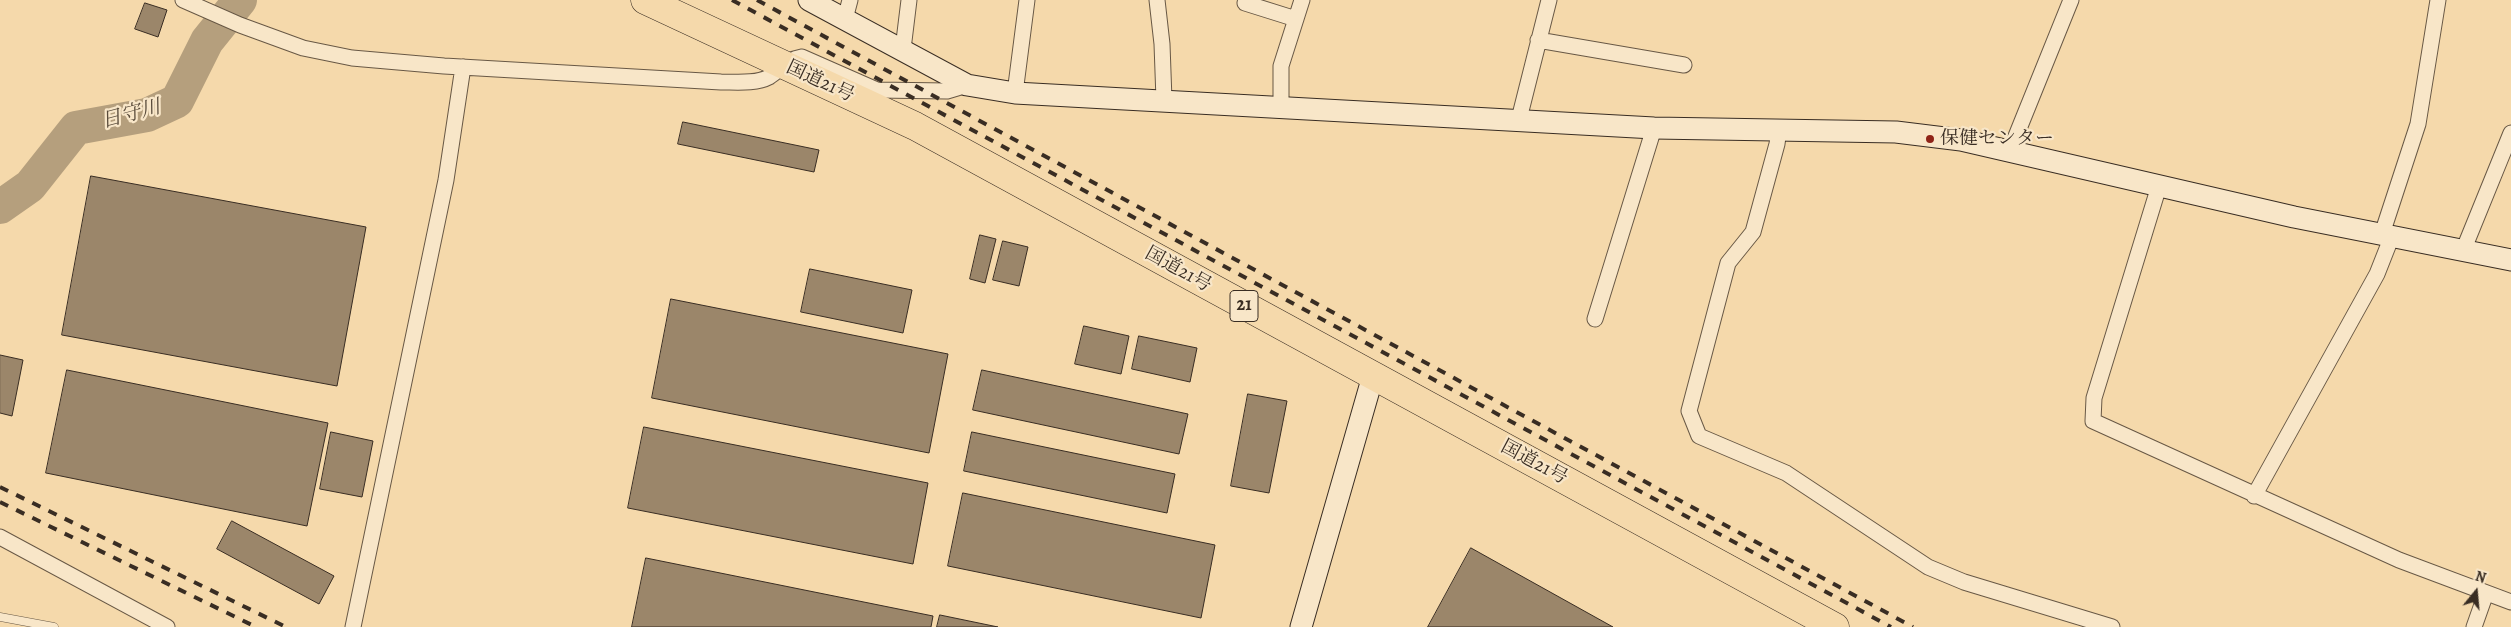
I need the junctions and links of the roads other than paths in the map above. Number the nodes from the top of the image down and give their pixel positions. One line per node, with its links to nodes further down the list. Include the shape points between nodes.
1 (183, 0): 18 (street, via 303,48 352,58)
2 (645, 0): 17 (highway, 国道21号 / 21)
3 (810, 0): 12 (street)
4 (909, 0): 15 (street)
5 (1027, 0): 20 (street)
6 (1157, 0): 21 (street)
7 (1302, 0): 13 (street)
8 (1550, 0): 14 (street)
9 (2071, 0): 27 (street)
10 (2438, 0): 29 (street, via 2418,124)
11 (1245, 3): 13 (street)
12 (848, 9): 15 (street)
13 (1296, 19): 22 (street, via 1282,66)
14 (1538, 40): 16 (street); 23 (street)
15 (903, 48): 19 (street)
16 (1684, 65)
17 (784, 66): 18 (street, via 767,78 721,82); 19 (street, via 793,58 802,57 877,90 889,92 947,91); 33 (highway, 国道21号 / 21, via 915,126)
18 (463, 67): 41 (street, via 446,180)
19 (967, 85): 20 (street)
20 (1015, 93): 21 (street)
21 (1164, 100): 22 (street)
22 (1281, 106): 23 (street)
23 (1519, 119): 24 (street)
24 (1654, 128): 25 (street); 32 (street)
25 (1779, 130): 27 (street, via 1896,132 1961,140); 44 (street, via 1753,232 1728,263 1689,411 1699,436 1786,473 1928,567 1964,582)
26 (2511, 133): 30 (street)
27 (2010, 151): 28 (street)
28 (2159, 186): 29 (street); 34 (street, via 2094,398 2093,421)
29 (2387, 235): 30 (street); 34 (street, via 2377,274)
30 (2463, 251): 31 (street)
31 (2511, 260)
32 (1595, 319)
33 (1374, 376): 42 (street); 43 (highway, 国道21号 / 21)
34 (2254, 496): 36 (street, via 2399,560)
35 (0, 537): 40 (street)
36 (2486, 593): 37 (street); 45 (street)
37 (2511, 602)
38 (0, 617): 39 (lane)
39 (54, 627)
40 (167, 627)
41 (353, 627)
42 (1301, 627)
43 (1835, 627)
44 (2112, 627)
45 (2474, 627)

